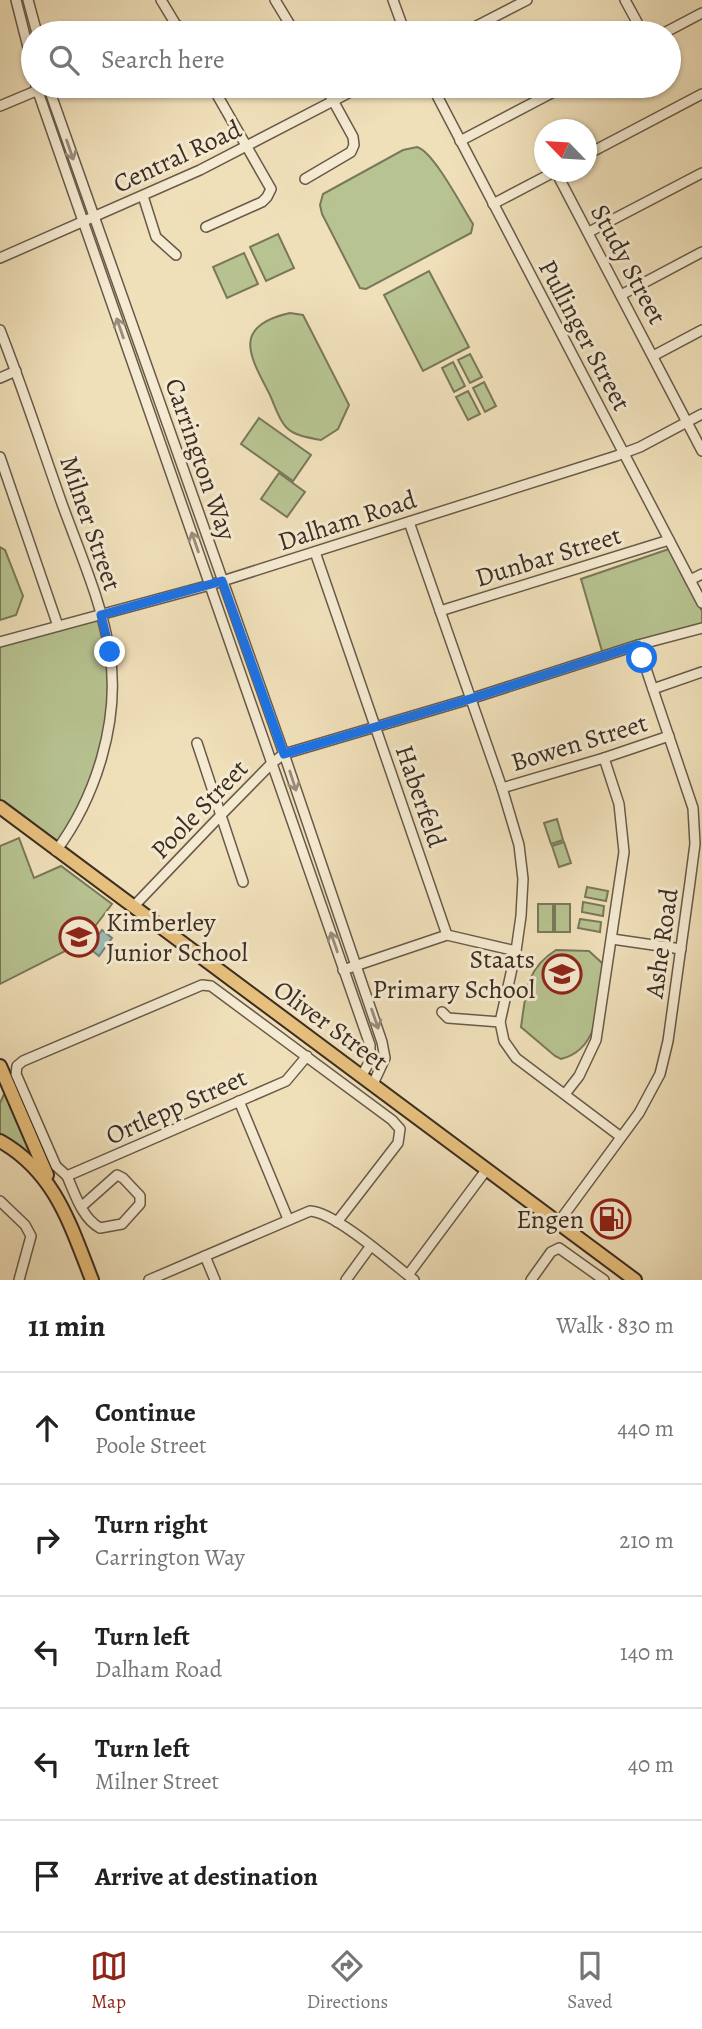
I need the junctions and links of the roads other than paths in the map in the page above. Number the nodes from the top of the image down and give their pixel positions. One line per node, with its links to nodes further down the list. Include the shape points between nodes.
1 (16, 0): 9 (street)
2 (28, 0): 10 (street)
3 (162, 0): 11 (street)
4 (275, 0): 12 (street)
5 (393, 0): 13 (street)
6 (527, 0): 14 (street)
7 (625, 0): 15 (street)
8 (702, 13): 16 (street)
9 (21, 21)
10 (34, 21)
11 (174, 21)
12 (288, 21)
13 (401, 21)
14 (486, 21)
15 (636, 21)
16 (681, 24)
17 (702, 94): 30 (street)
18 (21, 96): 27 (street)
19 (40, 98): 38 (street, Carrington Way)
20 (52, 98): 37 (street, Carrington Way, one-way to 37)
21 (219, 98): 29 (street)
22 (332, 98): 26 (street)
23 (340, 98): 26 (street, Central Road)
24 (438, 98): 28 (street, Pullinger Street)
25 (542, 98): 28 (street)
26 (334, 101): 29 (street, Central Road); 32 (street, via 355,142 353,149)
27 (0, 106)
28 (460, 141): 36 (street, Pullinger Street)
29 (248, 147): 35 (street, Central Road); 39 (street, via 270,194)
30 (597, 149)
31 (702, 173): 40 (street)
32 (304, 179)
33 (536, 182): 36 (street)
34 (561, 182): 40 (street, Study Street)
35 (143, 196): 37 (street, Central Road); 42 (street, via 156,237)
36 (493, 204): 53 (street, Pullinger Street)
37 (93, 217): 38 (street, Central Road); 60 (street, Carrington Way)
38 (82, 222): 43 (street, Central Road); 61 (street, Carrington Way, one-way to 38)
39 (206, 227)
40 (589, 232): 44 (street, Study Street)
41 (702, 252): 44 (street)
42 (176, 255)
43 (0, 258)
44 (621, 295): 47 (street, Study Street)
45 (0, 330): 48 (street, Milner Street)
46 (702, 330): 47 (street)
47 (653, 356): 51 (street, Study Street)
48 (16, 371): 49 (street); 64 (street, Milner Street)
49 (0, 378)
50 (702, 414): 51 (street, Dalham Road)
51 (687, 422): 52 (street, Study Street); 53 (street, Dalham Road)
52 (702, 451)
53 (623, 454): 55 (street, Dalham Road); 56 (street, Pullinger Street)
54 (0, 457): 65 (street)
55 (409, 522): 57 (street, Dalham Road); 63 (street)
56 (669, 540): 59 (street, Pullinger Street); 63 (street, Dunbar Street)
57 (315, 552): 60 (street, Dalham Road); 72 (street, Haberfeld)
58 (702, 574): 59 (street)
59 (690, 580): 62 (street, Pullinger Street)
60 (222, 581): 61 (street, Dalham Road); 75 (street, Carrington Way)
61 (210, 585): 64 (street, Dalham Road); 77 (street, Carrington Way)
62 (702, 603)
63 (440, 611): 71 (street)
64 (101, 615): 65 (street, Dalham Road); 81 (street, Milner Street, via 112,669 107,734 85,804)
65 (58, 626): 67 (street, Dalham Road)
66 (702, 628): 68 (street, Poole Street)
67 (0, 642)
68 (638, 645): 70 (street, Ashe Road); 71 (street, Poole Street)
69 (702, 672): 70 (street)
70 (653, 689): 73 (street, Ashe Road)
71 (470, 699): 72 (street, Poole Street); 78 (street)
72 (376, 728): 75 (street, Poole Street); 84 (street, Haberfeld)
73 (669, 736): 76 (street, Bowen Street); 86 (street, Ashe Road, via 695,822)
74 (197, 743): 80 (street)
75 (284, 754): 77 (street, Poole Street); 88 (street, Carrington Way, one-way to 88)
76 (604, 758): 78 (street, Bowen Street); 85 (street, via 619,804 624,841)
77 (272, 763): 80 (street, Poole Street); 89 (street, Carrington Way, one-way to 77)
78 (502, 788): 87 (street, via 519,845 523,879)
79 (0, 807): 81 (highway, Oliver Street)
80 (221, 815): 82 (street); 83 (street, Poole Street)
81 (56, 850): 83 (highway, Oliver Street)
82 (243, 882)
83 (134, 906): 94 (highway, Oliver Street)
84 (447, 935): 87 (street); 88 (street)
85 (612, 939): 86 (street); 96 (street, via 596,1040)
86 (681, 949): 98 (street, Ashe Road, via 664,1060 646,1101)
87 (516, 951): 91 (street)
88 (356, 966): 89 (street); 95 (street, Carrington Way, one-way to 95, via 384,1048 384,1063)
89 (343, 970): 94 (street, Carrington Way, via 370,1045 370,1061)
90 (442, 1012): 91 (street, via 448,1018)
91 (500, 1022): 96 (street, via 504,1041 516,1058)
92 (307, 1056): 97 (street, Ortlepp Street, via 286,1081); 102 (street, via 213,987 202,985 23,1061 17,1066 17,1076 56,1166); 107 (street, via 392,1120 401,1133)
93 (0, 1066): 103 (highway)
94 (362, 1075): 95 (highway, Oliver Street)
95 (373, 1084): 101 (highway, Oliver Street)
96 (565, 1094): 98 (street)
97 (239, 1101): 102 (street, Ortlepp Street); 106 (street)
98 (621, 1137): 108 (street, Ashe Road)
99 (0, 1141): 103 (highway, via 32,1163)
100 (0, 1148): 113 (highway, via 43,1184)
101 (486, 1169): 108 (highway, Oliver Street); 111 (street)
102 (67, 1175): 105 (street)
103 (55, 1192): 113 (highway)
104 (0, 1201): 112 (street, via 29,1230 31,1242)
105 (81, 1207): 105 (street, via 95,1226 112,1227 122,1224 141,1201 117,1175)
106 (288, 1219): 107 (street, via 310,1211); 110 (street)
107 (337, 1222): 109 (street)
108 (558, 1223): 119 (highway, Oliver Street)
109 (370, 1247): 111 (street); 116 (street)
110 (205, 1256): 114 (street); 115 (street)
111 (411, 1278)
112 (19, 1280)
113 (90, 1280)
114 (149, 1280)
115 (215, 1280)
116 (346, 1280)
117 (531, 1280): 118 (street, via 559,1248)
118 (604, 1280)
119 (635, 1280)

